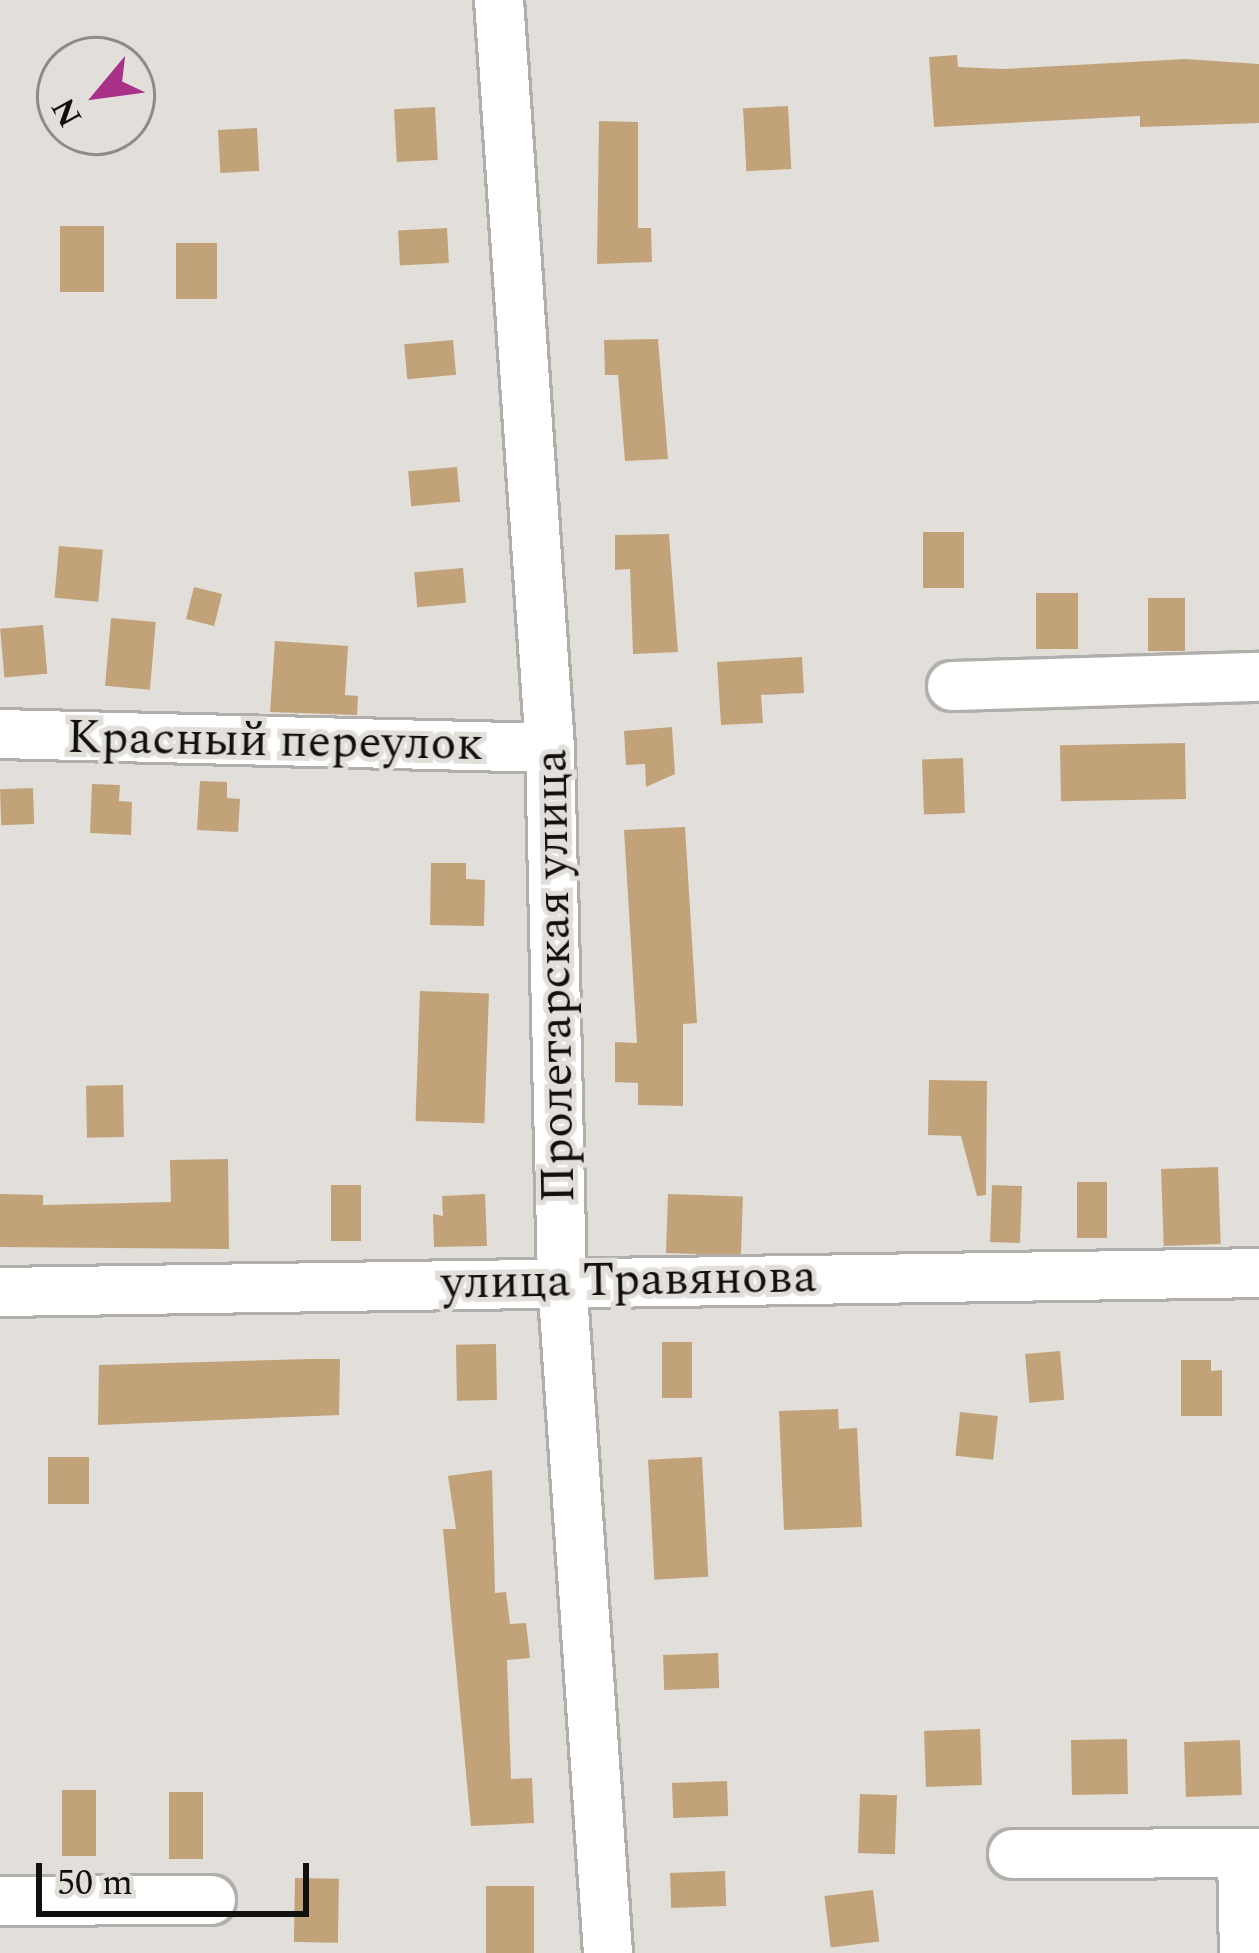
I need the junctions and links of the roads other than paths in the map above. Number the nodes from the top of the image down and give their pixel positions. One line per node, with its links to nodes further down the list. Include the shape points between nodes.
1 (500, 0): 5 (street, Пролетарская улица)
2 (1259, 677): 3 (street)
3 (952, 686)
4 (0, 734): 5 (street, Красный переулок)
5 (550, 748): 7 (street, Пролетарская улица)
6 (1259, 1273): 7 (street, улица Травянова)
7 (562, 1280): 8 (street, улица Травянова); 13 (street, Пролетарская улица)
8 (0, 1292)
9 (1250, 1853): 10 (street); 14 (street)
10 (1013, 1854)
11 (211, 1900): 12 (street)
12 (0, 1901)
13 (608, 1953)
14 (1244, 1953)

